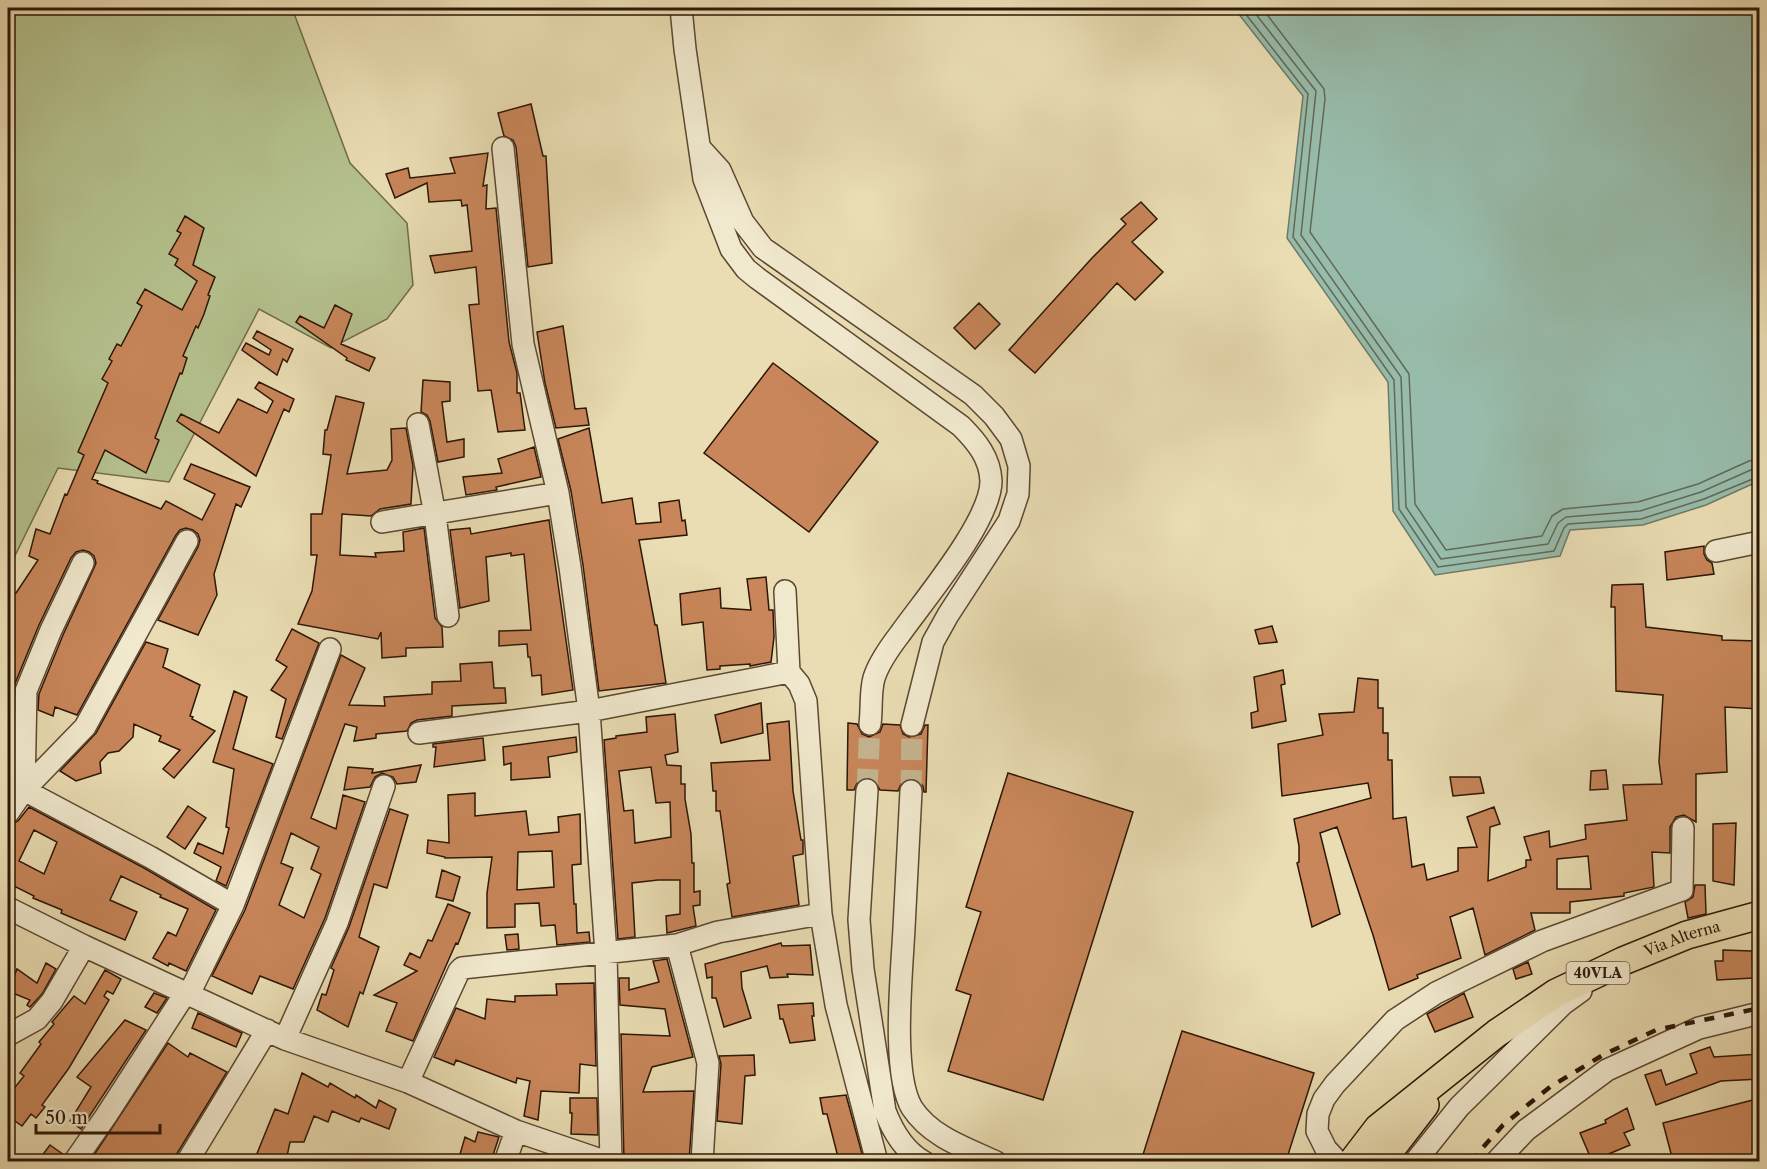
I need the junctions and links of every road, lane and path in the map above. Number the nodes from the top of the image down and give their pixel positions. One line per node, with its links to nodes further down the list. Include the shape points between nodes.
1 (681, 8): 3 (street)
2 (503, 148): 5 (street, via 524,344)
3 (700, 148): 17 (street, via 711,198 731,249 746,269 961,426 977,441 987,460 991,482 987,503 974,531 886,654 874,678); 18 (street, via 720,170 743,222 763,248 973,395 1011,439 1019,466 1018,494 1009,521 933,642)
4 (418, 424): 6 (street)
5 (558, 494): 6 (street); 16 (street)
6 (435, 515): 7 (street); 13 (street)
7 (382, 522)
8 (187, 541): 21 (street, via 85,727)
9 (1760, 542): 10 (street)
10 (1716, 551)
11 (83, 563): 21 (street, via 26,691)
12 (784, 591): 15 (street)
13 (448, 616)
14 (330, 649): 26 (street)
15 (789, 672): 16 (street); 28 (street, via 800,684 806,701)
16 (589, 711): 19 (street); 32 (street)
17 (870, 724)
18 (912, 725)
19 (419, 733)
20 (384, 786): 36 (street, via 337,923)
21 (24, 790): 24 (street); 26 (street)
22 (867, 790): 47 (street, via 859,920 883,1100 892,1131)
23 (911, 791): 48 (street, via 900,1007 905,1092 912,1109 926,1125 945,1139)
24 (8, 813)
25 (1683, 828): 49 (street, via 1682,890 1542,941 1436,993 1395,1020 1324,1099 1317,1131)
26 (233, 905): 34 (street)
27 (8, 908): 31 (street)
28 (821, 914): 30 (street, via 718,932); 46 (street, via 836,1005)
29 (1760, 915): 33 (main road, Via Alterna / 40VLA, via 1687,935)
30 (677, 945): 32 (street); 45 (street, via 708,1063)
31 (84, 946): 34 (street); 37 (street, via 37,1019)
32 (606, 954): 39 (street, via 462,968); 44 (street)
33 (1623, 961): 38 (main road, Via Alterna / 40VLA, via 1556,993); 52 (street, via 1563,1004 1459,1107)
34 (188, 993): 36 (street); 41 (street)
35 (1760, 1013): 53 (street, via 1698,1028 1607,1070 1526,1130)
36 (276, 1034): 39 (street); 42 (street)
37 (8, 1035)
38 (1456, 1066): 50 (main road, Via Alterna / 40VLA, via 1378,1128); 51 (main road, Via Alterna / 40VLA)
39 (408, 1082): 40 (street)
40 (516, 1131): 43 (street); 44 (street)
41 (74, 1161)
42 (187, 1161)
43 (505, 1161)
44 (609, 1161)
45 (702, 1161)
46 (877, 1161)
47 (924, 1161)
48 (996, 1161)
49 (1338, 1161)
50 (1352, 1161)
51 (1381, 1161)
52 (1415, 1161)
53 (1496, 1161)

